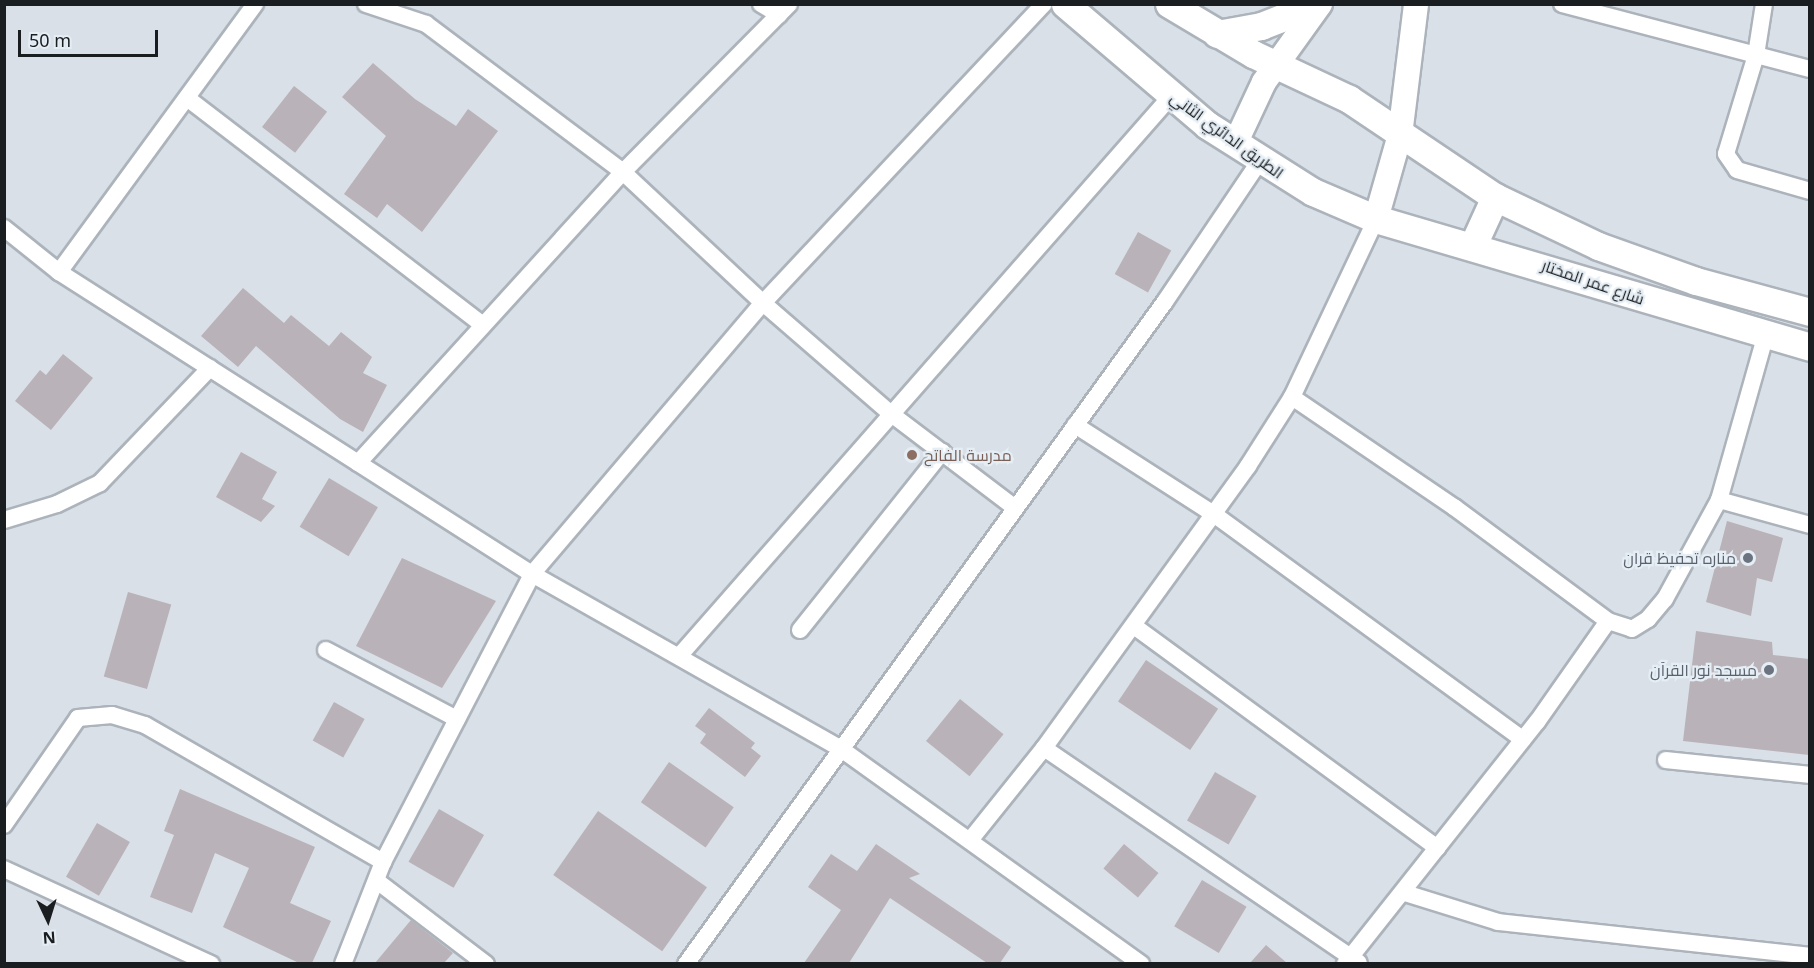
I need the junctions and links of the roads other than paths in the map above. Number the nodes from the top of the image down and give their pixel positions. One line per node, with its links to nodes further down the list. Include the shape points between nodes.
1 (255, 4): 17 (street)
2 (366, 4): 21 (street, via 426,24)
3 (761, 4): 11 (street)
4 (1044, 4): 28 (street)
5 (1065, 4): 16 (main road, الطريق الدائري الثاني)
6 (1169, 4): 12 (main road)
7 (1319, 4): 12 (main road, via 1272,23); 14 (main road)
8 (1416, 4): 18 (main road)
9 (1562, 4): 13 (street)
10 (1764, 4): 13 (street)
11 (784, 10): 21 (street)
12 (1216, 34): 14 (main road)
13 (1756, 55): 15 (street); 22 (street, via 1726,154 1729,163 1737,170)
14 (1276, 63): 18 (main road, via 1349,99); 19 (main road)
15 (1809, 69)
16 (1171, 96): 19 (main road, الطريق الدائري الثاني); 35 (street)
17 (187, 98): 27 (street); 30 (street)
18 (1400, 135): 23 (main road); 24 (main road)
19 (1235, 144): 20 (main road, الطريق الدائري الثاني)
20 (1259, 162): 24 (main road, الطريق الدائري الثاني); 36 (street)
21 (623, 171): 28 (street); 30 (street)
22 (1809, 191)
23 (1495, 196): 26 (main road); 29 (main road, via 1598,246 1696,281)
24 (1376, 219): 26 (main road, شارع عمر المختار); 34 (street)
25 (4, 228): 27 (street)
26 (1473, 245): 31 (main road, شارع عمر المختار)
27 (59, 272): 33 (street)
28 (763, 303): 35 (street); 44 (street)
29 (1809, 312)
30 (483, 325): 38 (street)
31 (1765, 337): 32 (main road, شارع عمر المختار); 39 (street)
32 (1809, 347)
33 (210, 368): 38 (street); 42 (street, via 100,483 57,504)
34 (1292, 397): 41 (street); 45 (street, via 1454,507)
35 (890, 413): 37 (street); 49 (street)
36 (1075, 425): 40 (street); 41 (street)
37 (942, 452): 40 (street); 47 (street)
38 (358, 463): 44 (street)
39 (1719, 500): 43 (street); 45 (street, via 1665,599 1648,619 1632,629)
40 (1015, 508): 53 (street)
41 (1215, 515): 46 (street); 51 (street)
42 (4, 520)
43 (1809, 525)
44 (532, 574): 49 (street); 50 (street)
45 (1608, 621): 51 (street)
46 (1134, 626): 52 (street); 58 (street)
47 (800, 630)
48 (326, 650): 50 (street)
49 (681, 654): 53 (street)
50 (457, 719): 59 (street)
51 (1523, 740): 58 (street)
52 (1044, 748): 57 (street); 65 (street)
53 (841, 749): 57 (street); 69 (street)
54 (1666, 760): 55 (street)
55 (1809, 775)
56 (4, 825): 59 (street, via 78,718 112,716 145,725)
57 (971, 838): 64 (street)
58 (1437, 848): 62 (street)
59 (382, 862): 61 (street)
60 (4, 869): 66 (street)
61 (377, 881): 67 (street); 68 (street)
62 (1405, 893): 63 (street, via 1498,922); 65 (street)
63 (1809, 956)
64 (1123, 959): 70 (street)
65 (1352, 961)
66 (211, 963)
67 (343, 963)
68 (486, 963)
69 (686, 963)
70 (1141, 963)

